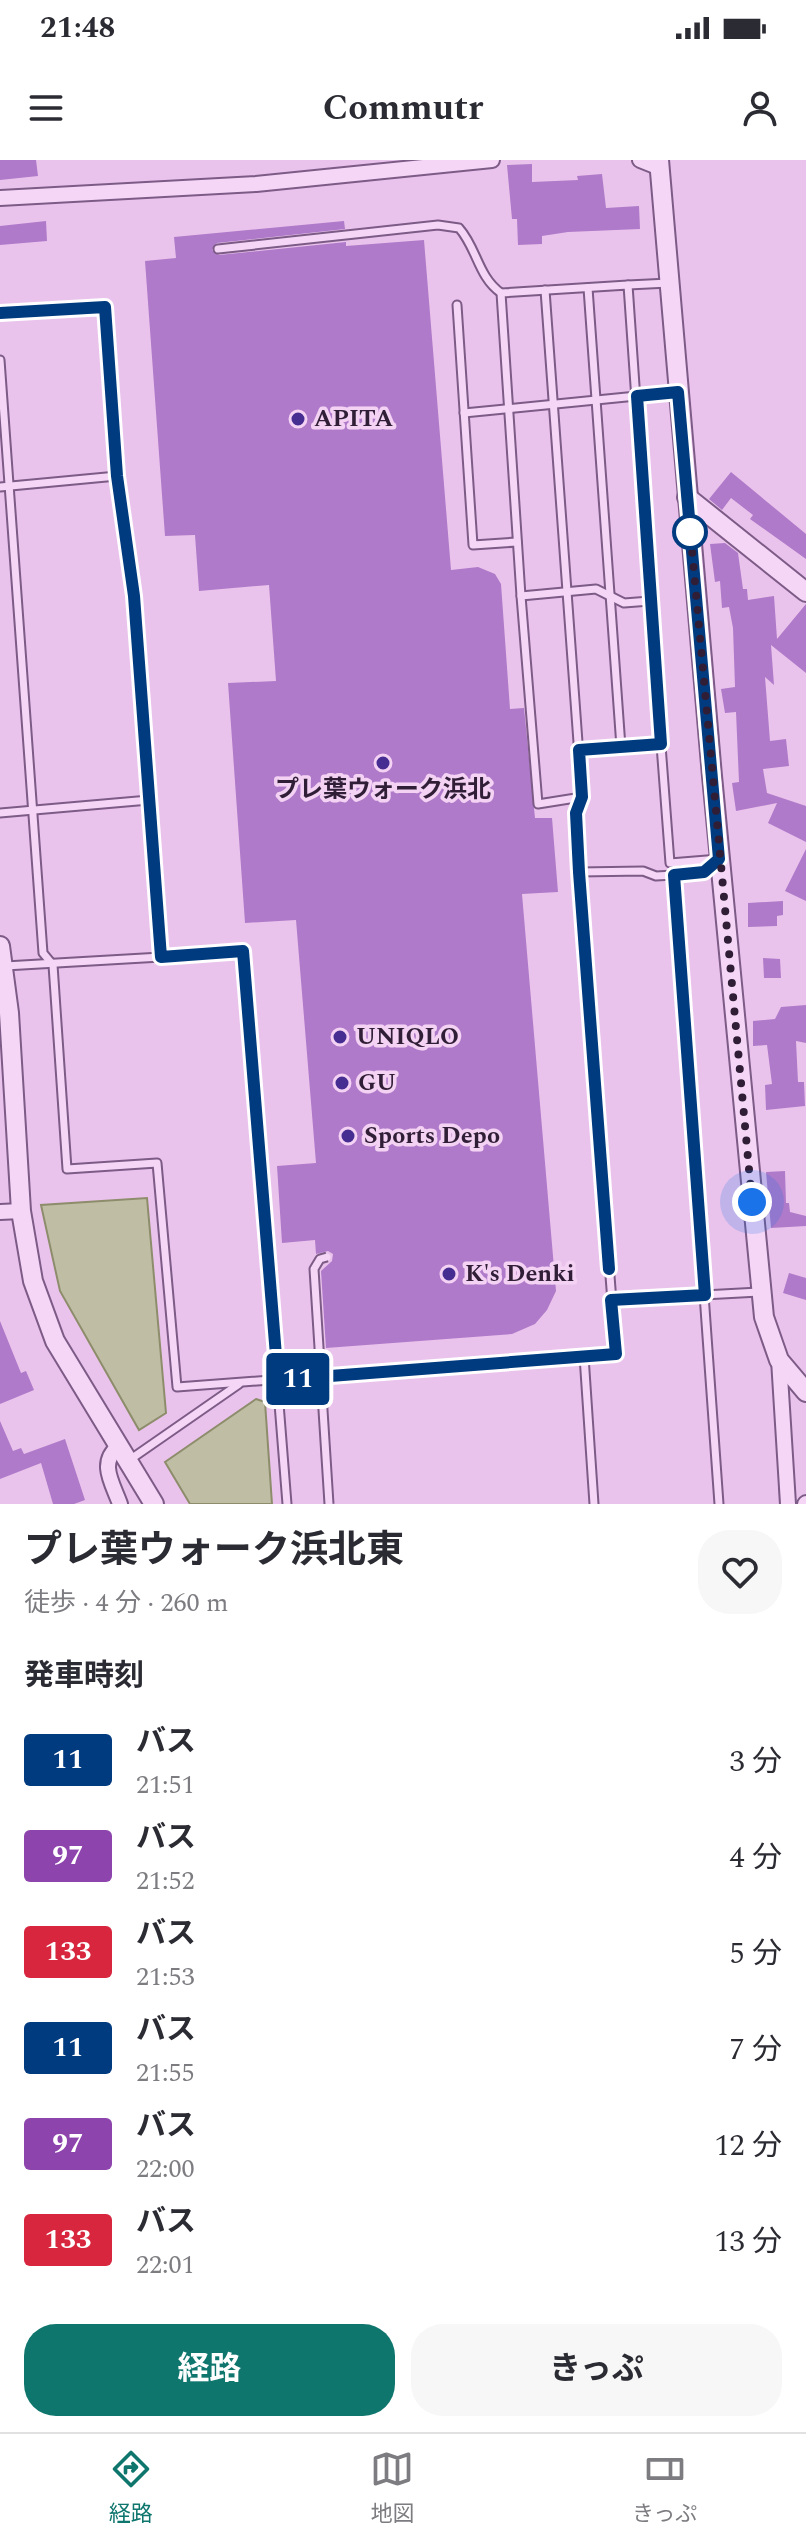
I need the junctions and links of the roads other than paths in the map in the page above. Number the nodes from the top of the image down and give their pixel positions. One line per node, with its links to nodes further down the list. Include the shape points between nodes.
1 (492, 160): 3 (street)
2 (640, 160): 4 (street)
3 (443, 162): 5 (street, via 256,184)
4 (659, 164): 7 (street)
5 (0, 198)
6 (218, 249): 11 (lane, via 438,225 459,228 487,283)
7 (669, 283): 8 (lane); 15 (street)
8 (628, 285): 9 (lane); 16 (lane)
9 (588, 288): 10 (lane); 17 (lane)
10 (545, 290): 11 (lane); 18 (lane)
11 (501, 293): 19 (lane)
12 (457, 305): 20 (lane)
13 (0, 313): 21 (lane, via 105,307)
14 (0, 360): 22 (lane)
15 (678, 392): 16 (lane); 24 (street)
16 (637, 396): 17 (lane); 30 (lane)
17 (595, 400): 18 (lane); 28 (lane)
18 (551, 404): 19 (lane); 26 (lane)
19 (507, 409): 20 (lane); 25 (lane)
20 (464, 413): 25 (lane, via 473,545)
21 (117, 476): 22 (lane); 35 (lane, via 134,596)
22 (10, 486): 23 (lane); 36 (lane)
23 (0, 487)
24 (687, 497): 27 (street); 38 (street)
25 (517, 542): 29 (lane)
26 (566, 592): 28 (lane, via 596,589); 29 (lane); 33 (lane)
27 (806, 592)
28 (609, 595): 30 (lane, via 624,603); 32 (lane)
29 (521, 596): 34 (lane, via 538,804)
30 (650, 601): 31 (lane)
31 (661, 744): 32 (lane); 38 (lane, via 670,863)
32 (621, 747): 33 (lane)
33 (579, 750): 34 (lane)
34 (582, 797): 39 (lane, via 576,813)
35 (149, 800): 36 (lane); 42 (lane)
36 (33, 810): 37 (lane); 43 (lane, via 43,953)
37 (0, 813)
38 (719, 859): 40 (lane, via 704,872); 48 (street)
39 (579, 872): 40 (lane); 50 (lane)
40 (674, 875): 49 (lane)
41 (0, 946): 44 (street)
42 (161, 957): 43 (lane); 53 (lane, via 243,951)
43 (53, 965): 44 (lane); 54 (lane, via 67,1169 157,1163 177,1387)
44 (3, 966): 45 (street)
45 (21, 1211): 46 (street); 56 (street, via 33,1281 55,1341)
46 (0, 1212)
47 (327, 1257): 60 (lane, bridge, via 314,1269)
48 (761, 1291): 49 (lane); 52 (street)
49 (705, 1295): 50 (lane); 62 (lane)
50 (611, 1300): 51 (lane, via 616,1354)
51 (584, 1356): 53 (lane); 61 (lane)
52 (779, 1360): 55 (street); 63 (street)
53 (278, 1380): 54 (lane); 59 (lane)
54 (241, 1383): 56 (lane)
55 (806, 1392)
56 (122, 1454): 57 (street, via 109,1456 107,1470); 58 (street)
57 (120, 1504)
58 (154, 1504)
59 (287, 1504)
60 (329, 1504)
61 (594, 1504)
62 (719, 1504)
63 (788, 1504)

